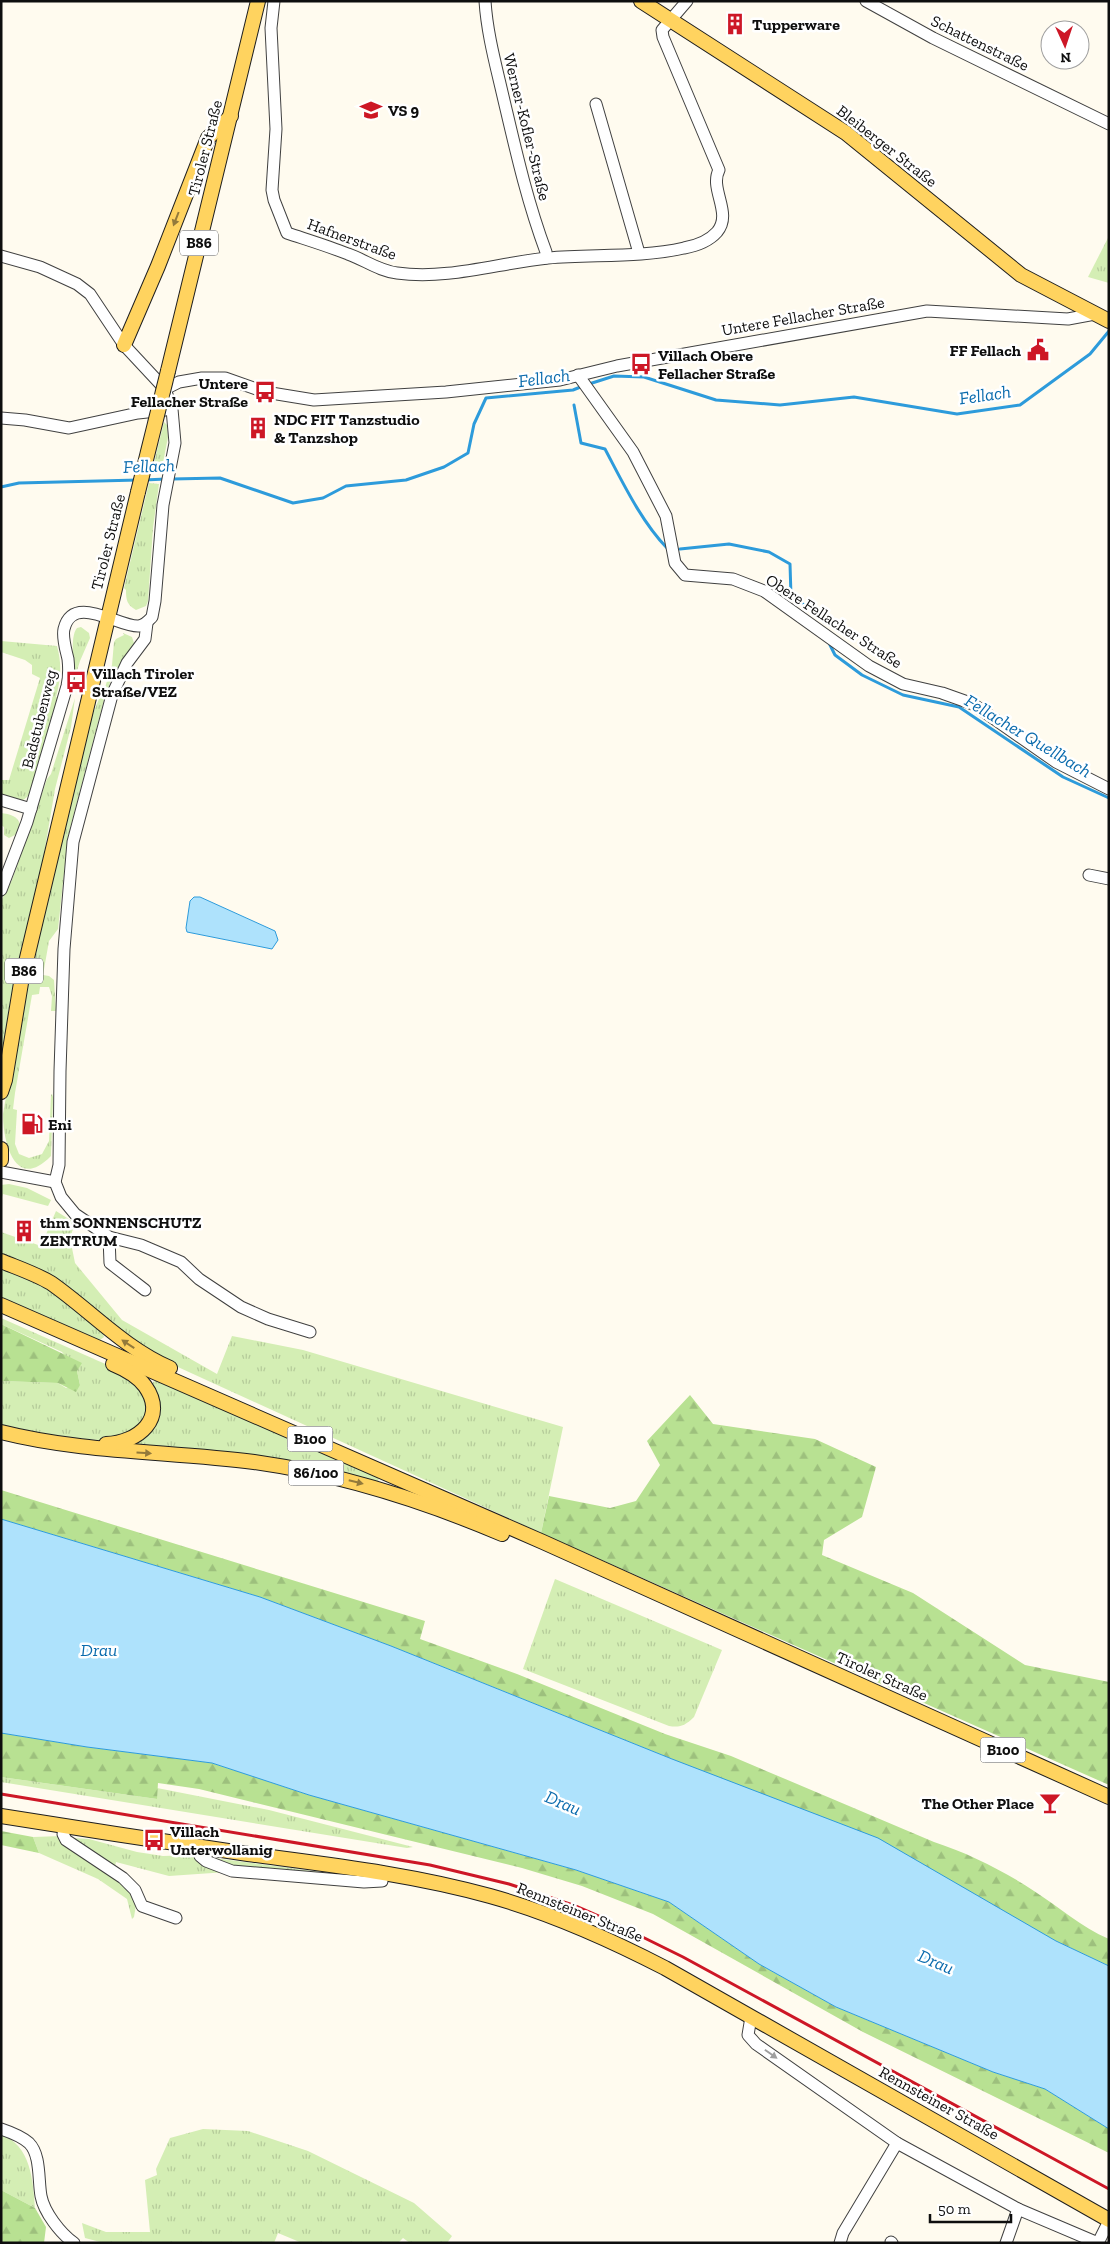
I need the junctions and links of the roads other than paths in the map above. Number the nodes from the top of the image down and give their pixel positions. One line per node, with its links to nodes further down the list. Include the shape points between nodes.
1 (258, 1): 9 (main road, Tiroler Straße / B86)
2 (274, 1): 13 (street, Hafnerstraße, via 271,28 276,130 272,190 287,233 350,254 384,272 400,274 454,273)
3 (485, 1): 13 (street, Werner-Kofler-Straße, via 493,58 518,167)
4 (641, 1): 7 (main road, Bleiberger Straße)
5 (687, 1): 7 (street)
6 (866, 1): 10 (street, Schattenstraße, via 933,38)
7 (670, 20): 11 (street, Hafnerstraße, via 662,30 664,42 719,170 716,180 722,219 721,226 710,238 692,246); 14 (main road, Bleiberger Straße, via 846,134 1021,275)
8 (596, 104): 11 (street)
9 (231, 116): 15 (main road, one-way to 15, via 208,138); 20 (main road, Tiroler Straße / B86, bridge)
10 (1109, 124)
11 (639, 253): 13 (street, Hafnerstraße)
12 (1, 256): 15 (street, via 40,267 77,284 90,294)
13 (546, 258)
14 (1102, 318): 16 (street, Untere Fellacher Straße, via 927,311 823,328)
15 (124, 345): 17 (street)
16 (583, 383): 17 (street, Untere Fellacher Straße, via 560,380 314,400 265,392 225,378 179,382); 22 (street, Obere Fellacher Straße, via 633,452 666,516 675,563 684,575 733,579 764,591 869,666 903,684 973,704 1056,762)
17 (165, 389): 18 (street)
18 (172, 409): 19 (street, via 69,428); 21 (street, via 175,443 166,486 155,601 152,617)
19 (1, 418)
20 (108, 616): 21 (street, via 134,625); 24 (street, Badstubenweg, via 83,612 71,617 65,625 67,686); 28 (main road, Tiroler Straße / B86, via 21,983)
21 (146, 623): 32 (street, via 145,639 127,663 112,695 73,842 64,950 59,1165)
22 (1109, 789)
23 (1, 800): 24 (street)
24 (31, 809): 27 (street, Badstubenweg)
25 (1089, 875): 26 (street)
26 (1109, 879)
27 (1, 890)
28 (1, 1092)
29 (1, 1149): 30 (main road)
30 (1, 1160)
31 (1, 1172): 32 (street)
32 (55, 1182): 33 (street, via 61,1197 75,1214)
33 (109, 1237): 35 (street, via 110,1264); 37 (street, via 141,1245 181,1262 199,1279 241,1307 268,1320)
34 (1, 1261): 39 (main road, one-way to 34, via 192,1377 154,1361 121,1340 48,1282)
35 (145, 1290)
36 (1, 1304): 38 (main road, B100)
37 (310, 1332)
38 (70, 1335): 39 (main road, B100); 41 (main road, 86/100, via 97,1356 135,1376 152,1398 153,1411 149,1424 128,1441)
39 (213, 1397): 42 (main road, B100)
40 (1, 1432): 41 (main road, 86/100)
41 (78, 1445): 42 (main road, 86/100, one-way to 42, via 300,1469 413,1499 525,1544)
42 (543, 1542): 43 (main road, Tiroler Straße / B100)
43 (1109, 1797)
44 (1, 1816): 45 (main road, Rennsteiner Straße)
45 (65, 1826): 46 (main road, Rennsteiner Straße); 48 (street, via 63,1834 66,1840 123,1878 135,1890 142,1906)
46 (199, 1847): 47 (main road, Rennsteiner Straße); 47 (street, via 200,1856 206,1861 232,1871 364,1882 382,1880)
47 (383, 1872): 49 (main road, Rennsteiner Straße, via 491,1896 580,1928 665,1968)
48 (176, 1918)
49 (751, 2017): 51 (street, Rennsteiner Straße, one-way to 51, via 748,2035 756,2044); 53 (main road, Rennsteiner Straße)
50 (1, 2129): 54 (street, via 28,2143 34,2150 41,2198 63,2234)
51 (897, 2143): 52 (street, Rennsteiner Straße); 55 (street)
52 (1018, 2209): 56 (street); 57 (street, Rennsteiner Straße)
53 (1109, 2220): 57 (street, Rennsteiner Straße)
54 (74, 2243)
55 (840, 2243)
56 (1006, 2243)
57 (1098, 2243)

